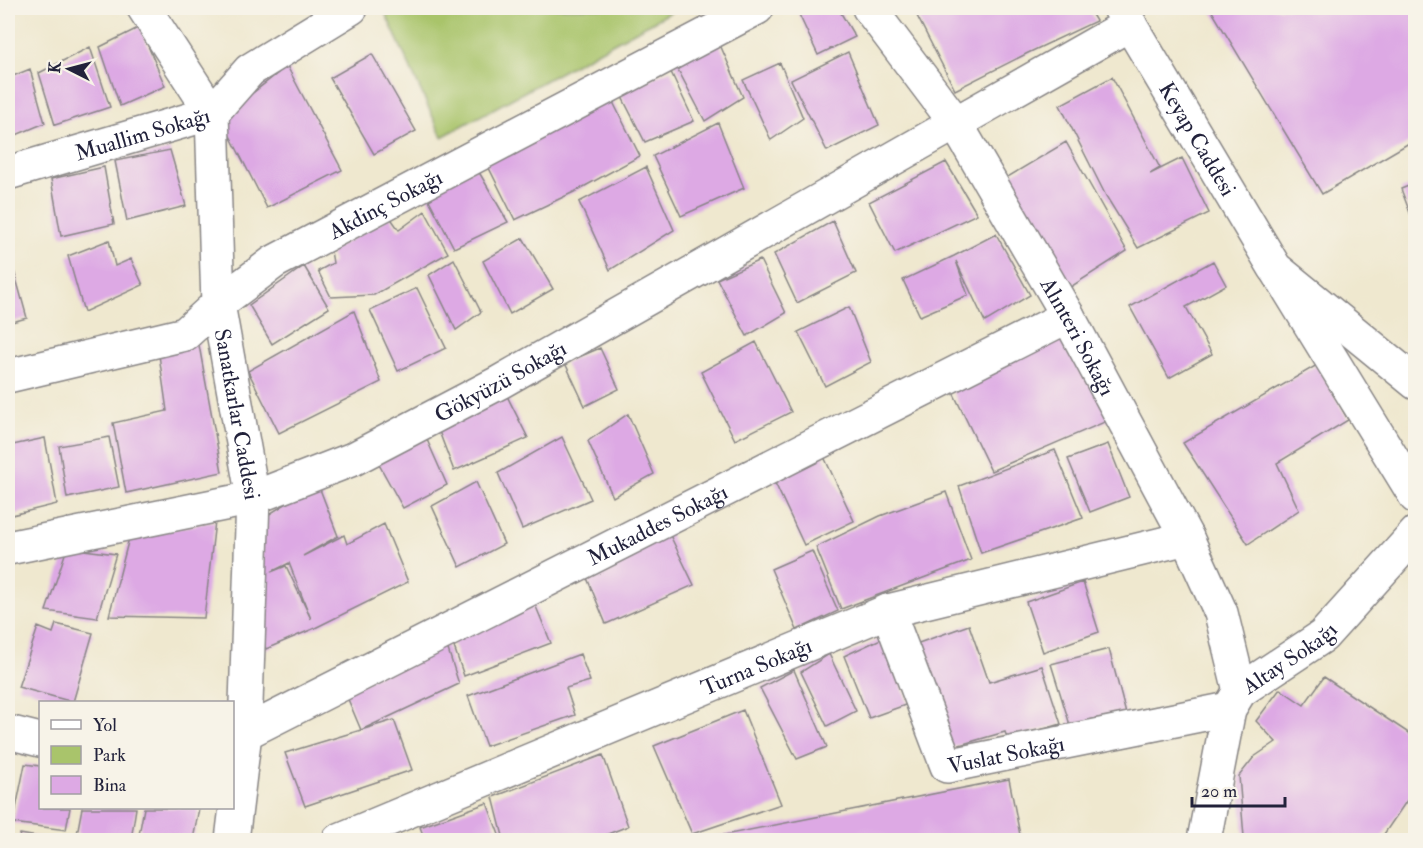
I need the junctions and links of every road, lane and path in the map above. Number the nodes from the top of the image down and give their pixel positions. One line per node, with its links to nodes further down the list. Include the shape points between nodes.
1 (144, 8): 6 (street)
2 (351, 8): 6 (street, Muallim Sokağı, via 250,70)
3 (757, 8): 10 (street, Akdinç Sokağı, via 274,262)
4 (869, 8): 7 (street, Alınteri Sokağı)
5 (1125, 16): 7 (street, Gökyüzü Sokağı); 9 (street, Keyap Caddesi)
6 (212, 113): 8 (street, Muallim Sokağı); 10 (street, Sanatkarlar Caddesi)
7 (955, 122): 11 (street, Alınteri Sokağı); 15 (street, Gökyüzü Sokağı, via 500,382 353,459)
8 (8, 173)
9 (1275, 268): 13 (street, Keyap Caddesi); 14 (street, Keyap Caddesi)
10 (218, 304): 12 (street, Akdinç Sokağı, via 185,334); 15 (street, Sanatkarlar Caddesi)
11 (1068, 316): 17 (street, Alınteri Sokağı); 22 (street, Mukaddes Sokağı)
12 (8, 376)
13 (1416, 383)
14 (1416, 497)
15 (253, 498): 18 (street, Gökyüzü Sokağı); 22 (street, Sanatkarlar Caddesi)
16 (1416, 533): 20 (street, Altay Sokağı, via 1323,636)
17 (1187, 538): 19 (street, Turna Sokağı); 20 (street, Alınteri Sokağı, via 1221,613)
18 (8, 548)
19 (888, 611): 20 (street, Vuslat Sokağı, via 947,766); 26 (street, Turna Sokağı)
20 (1235, 700): 27 (street, Altay Sokağı)
21 (8, 732): 23 (street)
22 (245, 734): 24 (street, Sanatkarlar Caddesi)
23 (39, 740)
24 (236, 788): 25 (street, Sanatkarlar Caddesi)
25 (232, 840)
26 (339, 840)
27 (1204, 840)

